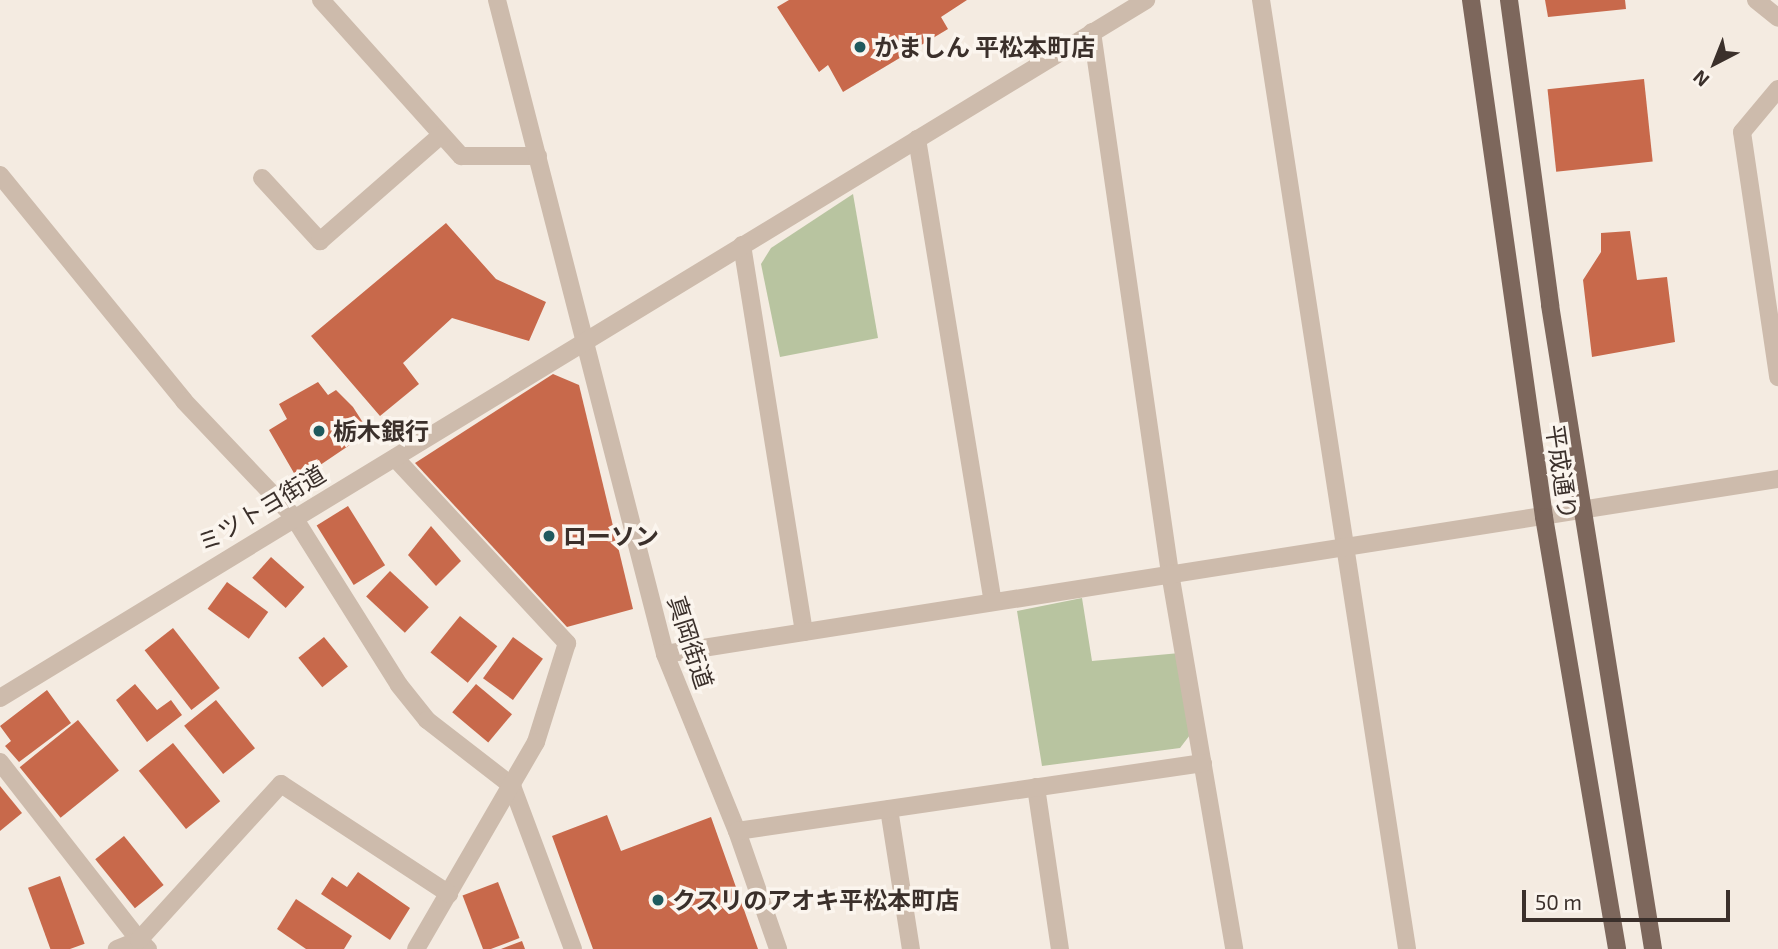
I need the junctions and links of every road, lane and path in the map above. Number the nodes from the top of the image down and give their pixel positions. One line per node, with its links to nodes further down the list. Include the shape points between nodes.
1 (321, 0): 11 (street)
2 (497, 0): 13 (street, 真岡街道)
3 (1146, 0): 9 (street, ミツトヨ街道)
4 (1261, 0): 25 (street)
5 (1471, 0): 24 (main road, 平成通り)
6 (1509, 0): 22 (main road, 平成通り, via 1529,166)
7 (1756, 0): 8 (street)
8 (1778, 18)
9 (1092, 32): 12 (street, ミツトヨ街道); 26 (street)
10 (1778, 89): 17 (street, via 1742,132)
11 (441, 135): 13 (street, via 461,156); 15 (street, via 320,241)
12 (917, 139): 16 (street, ミツトヨ街道); 27 (street)
13 (538, 156): 18 (street, 真岡街道)
14 (0, 174): 23 (street, via 184,401)
15 (262, 178)
16 (742, 245): 18 (street, ミツトヨ街道); 28 (street)
17 (1772, 304): 19 (street)
18 (584, 341): 20 (street, ミツトヨ街道); 29 (street, 真岡街道)
19 (1778, 377)
20 (394, 458): 23 (street, ミツトヨ街道); 33 (street, via 567,642 536,742)
21 (1778, 479): 22 (street)
22 (1584, 509): 24 (street); 48 (main road, 平成通り)
23 (293, 516): 30 (street, ミツトヨ街道); 33 (street, via 398,685 427,720)
24 (1544, 517): 25 (street); 47 (main road, 平成通り)
25 (1344, 545): 26 (street); 46 (street)
26 (1170, 573): 27 (street); 32 (street)
27 (993, 601): 28 (street)
28 (804, 632): 29 (street)
29 (665, 654): 36 (street, 真岡街道)
30 (0, 698)
31 (0, 762): 38 (street)
32 (1203, 763): 34 (street); 45 (street)
33 (512, 786): 37 (street); 41 (street)
34 (1036, 787): 35 (street); 44 (street)
35 (889, 809): 36 (street); 43 (street)
36 (737, 831): 42 (street, 真岡街道)
37 (449, 894): 38 (street, via 281,784); 40 (street)
38 (144, 945): 39 (street)
39 (117, 949)
40 (416, 949)
41 (573, 949)
42 (778, 949)
43 (911, 949)
44 (1060, 949)
45 (1234, 949)
46 (1407, 949)
47 (1617, 949)
48 (1653, 949)

